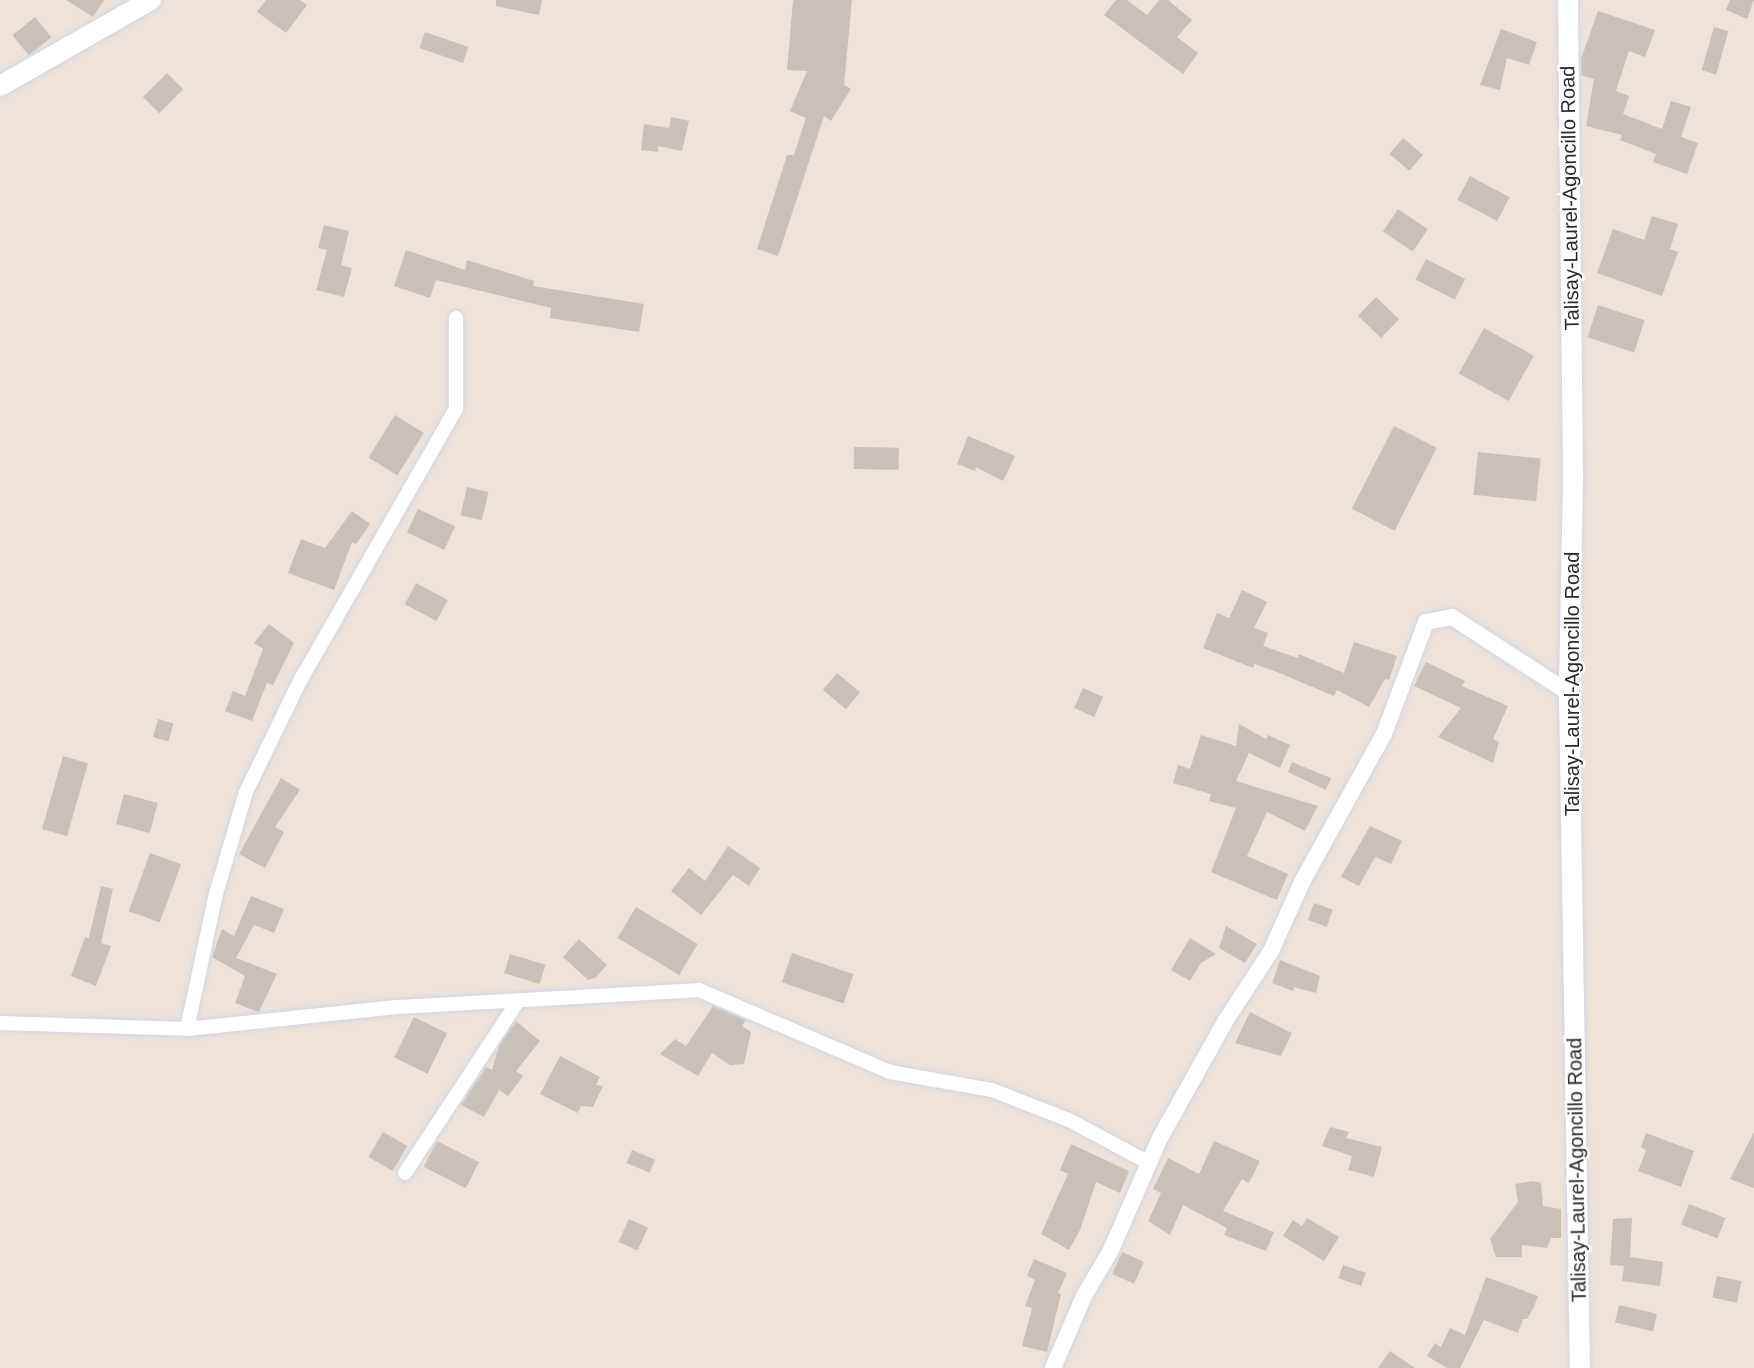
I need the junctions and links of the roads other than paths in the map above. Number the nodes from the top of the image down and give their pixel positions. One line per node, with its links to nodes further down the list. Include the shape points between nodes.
1 (151, 0): 3 (main road)
2 (1568, 0): 5 (main road, Talisay-Laurel-Agoncillo Road, via 1573,479)
3 (0, 86)
4 (456, 318): 8 (street, via 456,409 300,681 246,792 216,894)
5 (1569, 693): 9 (street, via 1452,617 1426,622 1384,734 1303,880 1271,951 1226,1020); 12 (main road, Talisay-Laurel-Agoncillo Road)
6 (518, 1001): 8 (street, via 397,1007); 9 (street, via 699,990 890,1071 992,1090 1069,1120); 10 (street)
7 (0, 1023): 8 (street)
8 (187, 1029)
9 (1149, 1163): 11 (street)
10 (405, 1173)
11 (1053, 1368)
12 (1580, 1368)

